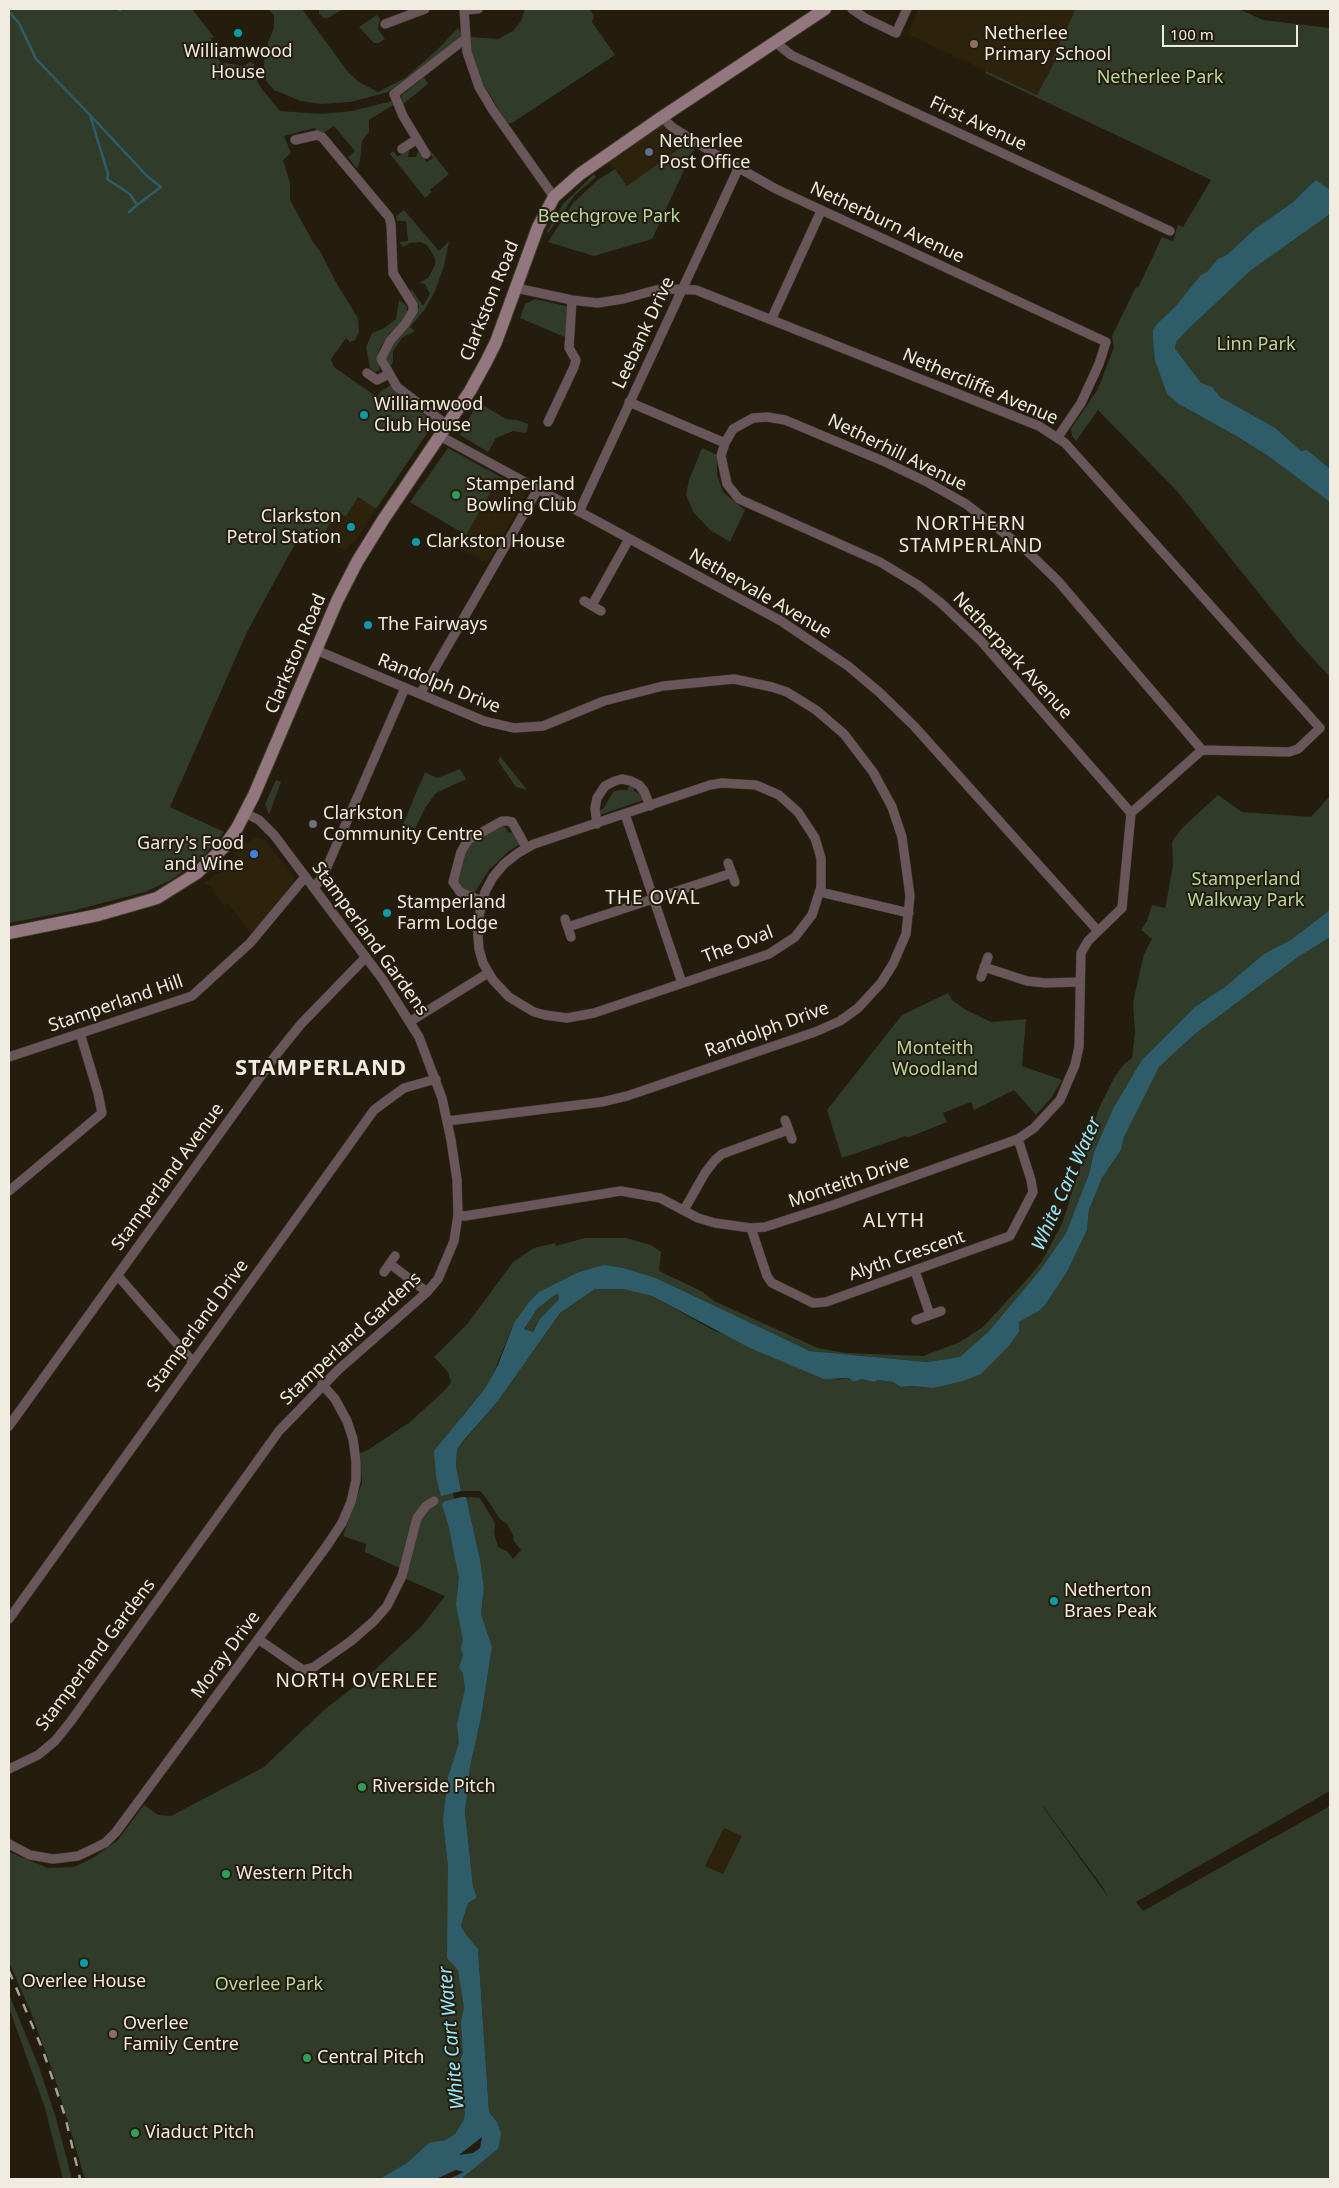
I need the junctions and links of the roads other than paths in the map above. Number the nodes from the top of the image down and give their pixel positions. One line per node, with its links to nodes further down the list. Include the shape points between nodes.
1 (424, 9): 7 (street)
2 (478, 9): 6 (street)
3 (824, 9): 9 (main road, Clarkston Road)
4 (852, 9): 5 (street, via 896,33)
5 (907, 9)
6 (464, 10): 8 (street)
7 (385, 24)
8 (465, 39): 11 (street, via 394,94); 16 (street, via 479,87)
9 (775, 42): 10 (main road, Clarkston Road); 18 (street, First Avenue, via 791,55)
10 (662, 117): 15 (street, Netherburn Avenue, via 672,127); 16 (main road, Clarkston Road)
11 (416, 139): 13 (street); 14 (street)
12 (295, 140): 24 (street, via 317,135 322,137 389,217 394,273 413,305 413,311 382,354 381,359)
13 (402, 150)
14 (426, 154)
15 (738, 168): 17 (street, Netherburn Avenue); 20 (street, Leebank Drive)
16 (554, 196): 19 (main road, Clarkston Road, via 538,227)
17 (821, 211): 22 (street); 29 (street, Netherburn Avenue, via 1106,342 1081,403)
18 (1170, 230)
19 (516, 288): 21 (street, Nethercliffe Avenue); 27 (main road, Clarkston Road, via 486,362)
20 (682, 289): 21 (street, Nethercliffe Avenue, via 656,290 596,302); 22 (street, Nethercliffe Avenue, via 696,290); 25 (street, Leebank Drive)
21 (572, 300): 26 (street, via 569,348 576,360)
22 (771, 320): 29 (street, Nethercliffe Avenue, via 1039,426)
23 (367, 374): 24 (street, via 378,380)
24 (389, 374): 27 (street, via 397,387)
25 (629, 402): 30 (street); 32 (street, Leebank Drive)
26 (548, 422)
27 (448, 425): 28 (main road, Clarkston Road)
28 (440, 436): 31 (street, Nethervale Avenue); 35 (main road, Clarkston Road, via 357,562)
29 (1058, 437): 38 (street, Nethercliffe Avenue, via 1320,728 1298,749 1289,752)
30 (725, 443): 38 (street, Netherhill Avenue, via 733,429 744,421 767,417 785,420 892,465 966,504 1026,550 1058,581); 41 (street, Netherpark Avenue, via 721,456 727,484 739,499 880,562 941,603 981,641)
31 (538, 489): 32 (street, Nethervale Avenue); 37 (street)
32 (579, 512): 33 (street, Nethervale Avenue)
33 (629, 539): 34 (street, via 588,603); 52 (street, Nethervale Avenue, via 781,621 820,645 879,692 914,726)
34 (600, 611)
35 (316, 650): 36 (street, Randolph Drive); 40 (main road, Clarkston Road)
36 (405, 688): 37 (street, Randolph Drive); 47 (street)
37 (420, 694): 51 (street, Randolph Drive, via 493,725 520,728 553,723 604,700 679,684 734,679 787,692 816,710 844,734 882,787 902,837 909,882)
38 (1202, 750): 41 (street)
39 (650, 806): 42 (street, The Oval); 43 (street, via 639,785 631,781 615,781 605,786 597,798); 48 (street, The Oval, via 722,783 736,782 765,788 779,795 798,812 816,838 821,858)
40 (245, 813): 46 (street, Stamperland Gardens, via 266,826); 53 (main road, Clarkston Road, via 211,861 157,898 98,915)
41 (1131, 813): 52 (street, Monteith Drive, via 1124,902)
42 (625, 814): 43 (street, The Oval); 49 (street)
43 (597, 824): 44 (street, The Oval)
44 (526, 847): 50 (street, The Oval, via 498,870); 50 (street, via 512,822 507,821 468,840 461,852 454,882 460,892)
45 (728, 863): 49 (street, via 733,877)
46 (305, 877): 47 (street, Stamperland Gardens); 63 (street, Stamperland Hill, via 250,943 198,992 189,998)
47 (314, 888): 56 (street, Stamperland Gardens)
48 (820, 892): 51 (street); 61 (street, The Oval, via 805,926 774,952)
49 (654, 899): 54 (street, via 566,923); 61 (street)
50 (482, 901): 58 (street, The Oval, via 477,930 479,949)
51 (909, 913): 67 (street, Randolph Drive, via 901,948 881,983 858,1008 826,1028 660,1086 610,1100)
52 (1098, 931): 60 (street, Monteith Drive, via 1080,953)
53 (9, 933)
54 (571, 937)
55 (988, 956): 57 (street)
56 (366, 957): 62 (street, Stamperland Gardens); 77 (street, Stamperland Avenue, via 301,1024 276,1055)
57 (984, 967): 59 (street); 60 (street, via 1026,981)
58 (488, 973): 61 (street, The Oval, via 521,1006 545,1015 566,1018 594,1013); 62 (street)
59 (981, 978)
60 (1079, 982): 70 (street, Monteith Drive, via 1078,1047 1068,1084 1045,1118)
61 (682, 983)
62 (411, 1021): 65 (street, Stamperland Gardens)
63 (80, 1033): 64 (street, Stamperland Hill); 71 (street, via 102,1113)
64 (9, 1057)
65 (436, 1079): 67 (street, Stamperland Gardens); 82 (street, Stamperland Drive, via 404,1088 374,1110)
66 (785, 1120): 68 (street)
67 (447, 1121): 73 (street, Stamperland Gardens)
68 (788, 1130): 69 (street); 72 (street, via 722,1154 705,1173)
69 (792, 1139)
70 (1018, 1139): 74 (street, Monteith Drive, via 776,1224); 75 (street, Alyth Crescent, via 1032,1192 1010,1236)
71 (9, 1191)
72 (684, 1210): 73 (street, Monteith Drive, via 660,1198 621,1190); 74 (street, Monteith Drive, via 715,1223)
73 (458, 1215): 78 (street, Stamperland Gardens, via 448,1258 438,1279)
74 (751, 1228): 75 (street, Alyth Crescent, via 772,1283 813,1303 826,1302)
75 (915, 1270): 80 (street)
76 (384, 1272): 78 (street, via 393,1260)
77 (118, 1276): 82 (street); 84 (street, Stamperland Avenue)
78 (427, 1292): 83 (street, Stamperland Gardens)
79 (941, 1311): 80 (street)
80 (930, 1315): 81 (street)
81 (916, 1320)
82 (193, 1362): 86 (street, Stamperland Drive)
83 (322, 1384): 87 (street, Moray Drive, via 343,1412 353,1440 356,1480 351,1502 326,1547); 88 (street, Stamperland Gardens, via 266,1446 71,1722 38,1755)
84 (9, 1426)
85 (434, 1501): 87 (street, via 417,1518 408,1571 379,1617 351,1641 309,1670 299,1669)
86 (9, 1619)
87 (258, 1639): 89 (street, Moray Drive, via 105,1843 78,1856 53,1859 30,1855)
88 (9, 1769)
89 (9, 1844)

